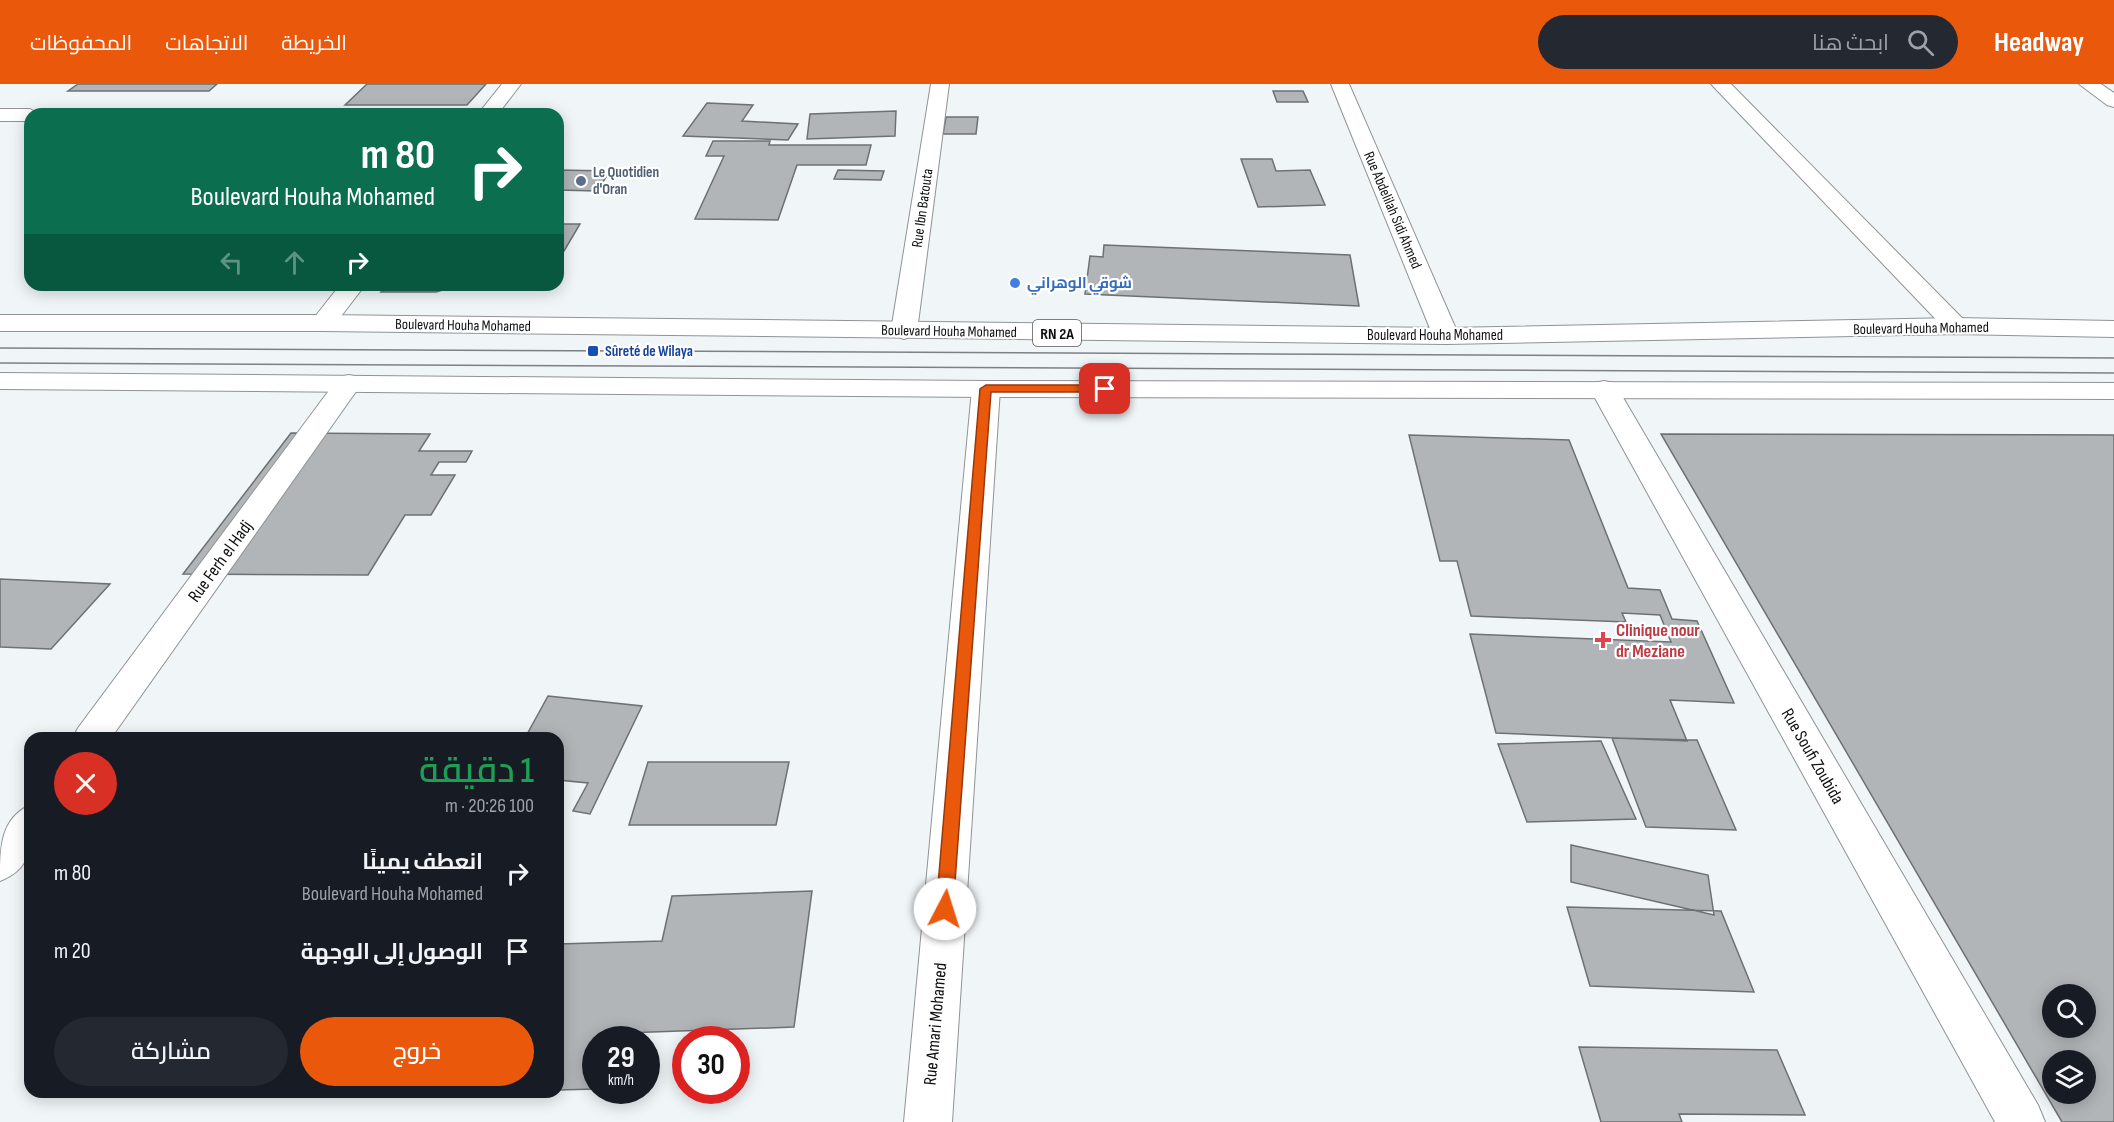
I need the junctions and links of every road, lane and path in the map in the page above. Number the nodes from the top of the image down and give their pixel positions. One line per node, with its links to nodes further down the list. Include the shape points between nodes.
1 (512, 84): 7 (main road)
2 (940, 84): 15 (main road, Rue Ibn Batouta)
3 (1340, 84): 16 (main road, Rue Abdelilah Sidi Ahmed)
4 (1720, 84): 13 (main road)
5 (2088, 84): 6 (main road)
6 (2114, 101)
7 (493, 108)
8 (0, 115): 9 (main road)
9 (24, 115)
10 (348, 291): 12 (main road)
11 (0, 323): 12 (main road, Boulevard Houha Mohamed / RN 2A)
12 (323, 323): 15 (main road, Boulevard Houha Mohamed / RN 2A)
13 (1956, 326): 14 (main road, Boulevard Houha Mohamed / RN 2A); 16 (main road, Boulevard Houha Mohamed / RN 2A)
14 (2114, 329)
15 (904, 331): 16 (main road, Boulevard Houha Mohamed / RN 2A)
16 (1446, 336)
17 (0, 381): 18 (main road)
18 (349, 383): 19 (main road); 22 (main road, Rue Ferh el Hadj)
19 (986, 389): 20 (main road); 25 (main road, Rue Amari Mohamed)
20 (1604, 389): 21 (main road); 26 (main road, Rue Soufi Zoubida)
21 (2114, 391)
22 (95, 732)
23 (24, 830): 24 (main road)
24 (0, 863)
25 (928, 1122)
26 (2021, 1122)

